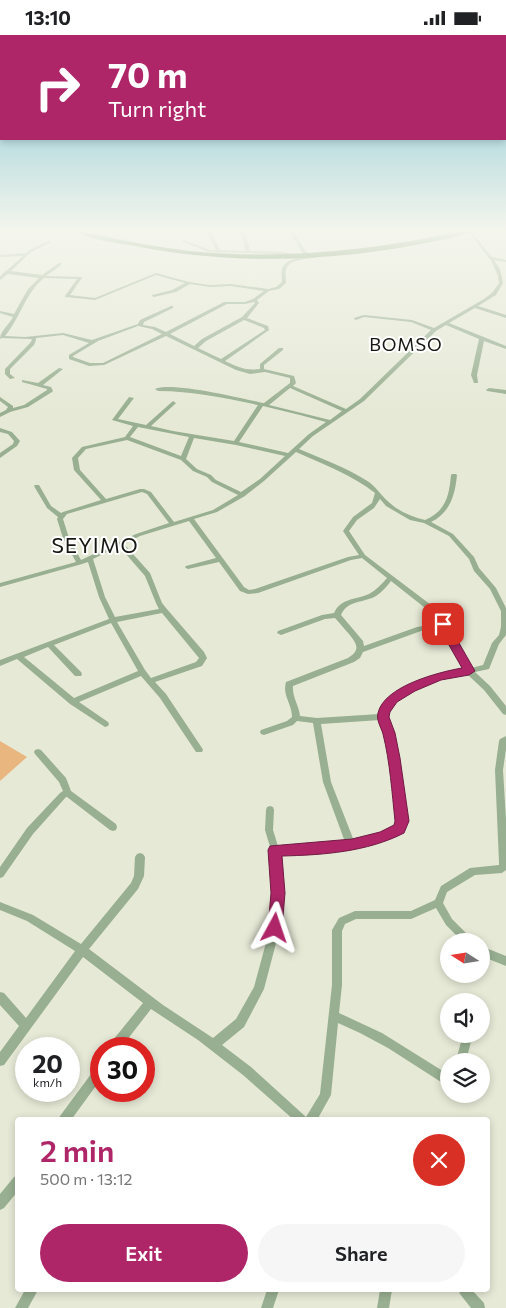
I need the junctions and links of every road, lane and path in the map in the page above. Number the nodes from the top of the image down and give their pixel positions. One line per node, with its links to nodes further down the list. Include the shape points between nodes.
1 (29, 291): 12 (street)
2 (71, 291): 3 (street, via 67,296 93,299)
3 (112, 291)
4 (173, 291): 7 (street)
5 (266, 291): 8 (street)
6 (496, 291): 10 (street)
7 (154, 297)
8 (255, 300): 14 (street, via 257,303); 19 (street, via 226,303)
9 (171, 307): 17 (street)
10 (476, 307): 13 (street); 16 (street)
11 (0, 312): 12 (street)
12 (16, 316): 20 (street)
13 (506, 317)
14 (244, 318): 24 (street); 27 (street, via 267,330)
15 (356, 319): 18 (street, via 364,316 412,321)
16 (445, 323): 18 (street); 21 (street)
17 (140, 325): 19 (street); 23 (street)
18 (434, 330): 43 (street, via 372,391)
19 (166, 334): 23 (street, via 104,364 89,365 71,358 71,355); 24 (street)
20 (1, 337): 22 (street)
21 (482, 337): 25 (street); 32 (street, via 474,375)
22 (33, 338): 23 (street, via 63,334); 30 (street, via 32,344 7,369)
23 (97, 341)
24 (195, 348): 27 (street)
25 (506, 348)
26 (281, 349): 29 (street, via 262,365)
27 (221, 361): 29 (street, via 248,372)
28 (61, 369): 33 (street)
29 (262, 369): 34 (street, via 292,377 294,381)
30 (12, 378)
31 (24, 381): 33 (street)
32 (476, 382)
33 (39, 385): 42 (street, via 50,391 26,406)
34 (290, 386): 41 (street); 43 (street)
35 (158, 389): 41 (street, via 196,391)
36 (489, 390): 37 (street)
37 (506, 392)
38 (131, 398): 46 (street, via 115,420)
39 (0, 399): 42 (street, via 11,407)
40 (172, 403): 47 (street)
41 (263, 405): 45 (street); 51 (street)
42 (8, 411): 44 (street)
43 (346, 411): 45 (street)
44 (0, 415)
45 (331, 422): 52 (street)
46 (136, 425): 47 (street); 50 (street)
47 (147, 427): 49 (street)
48 (0, 430): 54 (street, via 14,436 17,443)
49 (192, 436): 51 (street); 55 (street)
50 (127, 437): 55 (street); 60 (street, via 84,448 75,458 77,470)
51 (236, 443): 53 (street)
52 (295, 449): 53 (street); 58 (street, via 336,467)
53 (288, 455): 59 (street)
54 (0, 457)
55 (182, 459): 59 (street, via 194,470)
56 (454, 475): 63 (street, via 445,509 438,518)
57 (36, 486): 61 (street, via 49,507)
58 (378, 493): 63 (street, via 388,505 412,519); 66 (street, via 377,503 358,515 346,531)
59 (243, 495): 62 (street, via 223,508)
60 (105, 501): 61 (street); 64 (street, via 139,490 146,491)
61 (61, 516): 69 (street, via 61,526)
62 (191, 519): 64 (street); 68 (street)
63 (426, 522): 82 (street, via 451,535 472,558 504,611 505,627 486,667)
64 (173, 525): 65 (street)
65 (120, 543): 67 (street); 73 (street, via 148,575)
66 (363, 556): 68 (street, via 252,592 242,589); 71 (street)
67 (90, 559): 69 (street); 75 (street)
68 (221, 559): 70 (street)
69 (80, 563): 72 (street)
70 (188, 567)
71 (392, 577): 74 (street, via 378,592 345,603); 76 (street, via 437,613)
72 (0, 585)
73 (164, 610): 75 (street); 85 (street, via 203,658 200,664)
74 (337, 615): 77 (street); 79 (street, via 360,643)
75 (113, 619): 78 (street); 83 (street)
76 (443, 624): 79 (street); 82 (street)
77 (280, 633)
78 (49, 644): 80 (street); 84 (street)
79 (360, 650): 89 (street, via 351,660 289,684 287,691)
80 (18, 656): 81 (street); 86 (street)
81 (0, 663)
82 (469, 671): 87 (street); 88 (street, via 438,676 411,688 393,699 384,710)
83 (142, 672): 85 (street); 86 (street)
84 (78, 674)
85 (150, 681): 94 (street)
86 (73, 702): 91 (street)
87 (506, 712)
88 (383, 717): 90 (street); 99 (street, via 394,758 402,821 392,834)
89 (296, 719): 90 (street); 92 (street)
90 (318, 721): 99 (street, via 327,782)
91 (105, 724)
92 (264, 732)
93 (506, 739): 103 (street, via 499,770 504,865 502,869 474,871 444,889)
94 (199, 750)
95 (38, 752): 96 (street, via 63,779)
96 (68, 793): 98 (street); 102 (street, via 30,831)
97 (270, 810): 100 (street, via 269,830)
98 (113, 827)
99 (352, 845): 100 (street)
100 (274, 850): 114 (street, via 278,893 275,928 259,989 240,1023)
101 (140, 857): 106 (street, via 135,886)
102 (0, 874)
103 (438, 903): 105 (street); 111 (street, via 411,915 354,915 342,921 337,930)
104 (0, 906): 106 (street, via 30,918)
105 (460, 933)
106 (82, 950): 110 (street); 112 (street)
107 (490, 955): 108 (street)
108 (506, 961)
109 (0, 997): 112 (street)
110 (150, 1002): 113 (street); 114 (street)
111 (335, 1017): 116 (street, via 376,1035); 120 (street, via 324,1095)
112 (25, 1025): 115 (street)
113 (122, 1037)
114 (213, 1045): 119 (street)
115 (0, 1061)
116 (440, 1075)
117 (90, 1085): 118 (street)
118 (66, 1117)
119 (299, 1117)
120 (313, 1117)
121 (15, 1185): 122 (street)
122 (0, 1204)
123 (31, 1292): 127 (street)
124 (272, 1292): 128 (street)
125 (386, 1292): 129 (street)
126 (466, 1292): 130 (street)
127 (20, 1308)
128 (267, 1308)
129 (383, 1308)
130 (479, 1308)

